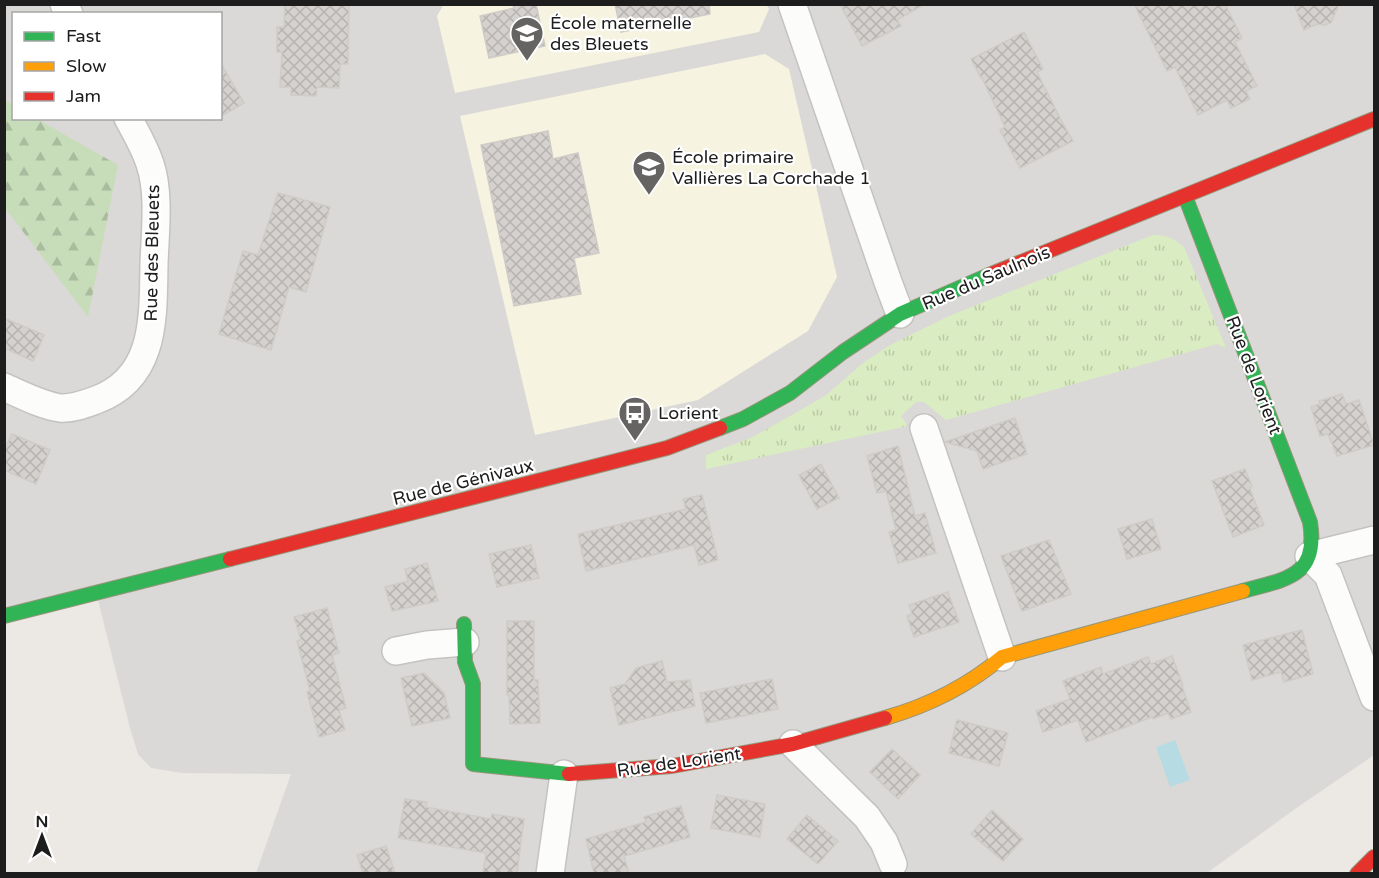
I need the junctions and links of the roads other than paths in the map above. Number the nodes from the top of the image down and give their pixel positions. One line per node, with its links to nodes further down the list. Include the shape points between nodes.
1 (792, 4): 5 (street, Rue du Saulnois)
2 (1374, 119): 4 (main road, Rue du Saulnois)
3 (129, 120): 6 (street, Rue des Bleuets, via 151,165 156,192 153,318 147,349 123,386 81,405 62,408)
4 (1185, 196): 5 (main road, Rue du Saulnois); 9 (main road, Rue de Lorient, via 1310,522 1313,539)
5 (900, 314): 10 (main road, Rue de Génivaux, via 790,393 743,419 667,448)
6 (4, 387)
7 (924, 428): 13 (street)
8 (1374, 540): 9 (street)
9 (1309, 556): 13 (main road, Rue de Lorient, via 1300,570 1282,580); 14 (street, via 1328,575)
10 (4, 616)
11 (465, 633): 12 (street, Rue de Lorient); 16 (main road, Rue de Lorient, via 465,662 473,684 473,764)
12 (396, 651)
13 (1002, 657): 15 (main road, Rue de Lorient, via 948,693 899,714)
14 (1374, 697)
15 (793, 744): 16 (main road, Rue de Lorient, via 672,766); 18 (street, via 867,816)
16 (564, 774): 19 (street)
17 (1374, 857): 20 (main road)
18 (893, 864)
19 (550, 873)
20 (1357, 873)

